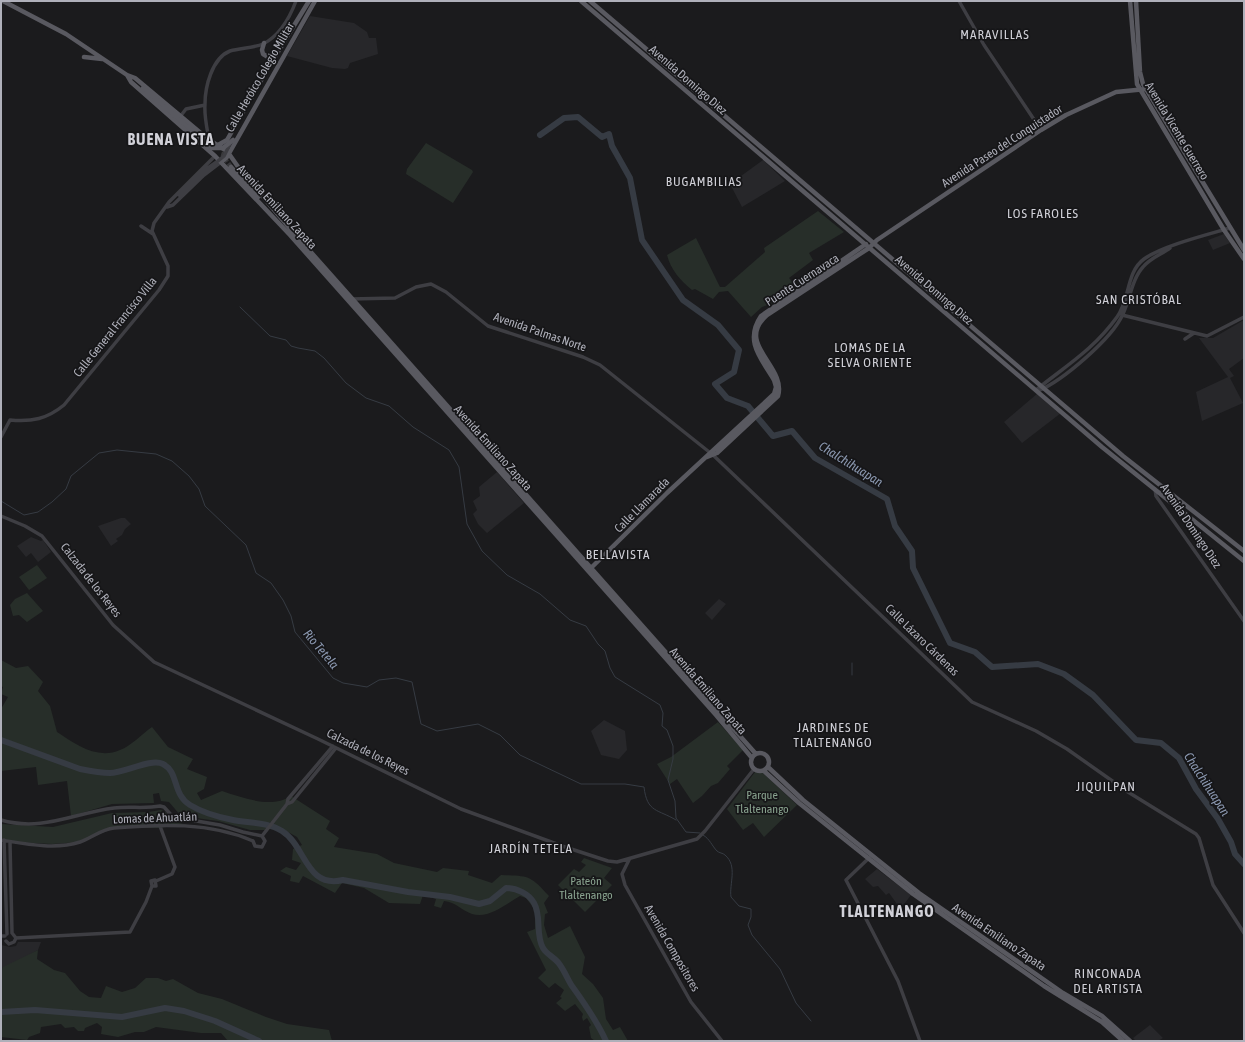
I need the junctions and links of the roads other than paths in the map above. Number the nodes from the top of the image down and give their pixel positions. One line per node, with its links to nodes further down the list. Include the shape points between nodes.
1 (3, 1): 14 (main road, via 52,26)
2 (296, 1): 11 (street, via 282,27)
3 (309, 1): 12 (main road, Calle Heróico Colegio Militar)
4 (315, 1): 10 (main road, Calle Heróico Colegio Militar)
5 (580, 1): 19 (main road, Avenida Domingo Diez)
6 (590, 1): 17 (main road, Avenida Domingo Diez)
7 (959, 1): 22 (street, via 984,45)
8 (1130, 1): 16 (main road, Avenida Vicente Guerrero, via 1135,72 1137,84)
9 (1136, 1): 16 (main road, Avenida Vicente Guerrero)
10 (296, 32): 24 (main road, Calle Heróico Colegio Militar); 24 (main road)
11 (264, 43): 12 (main road, via 262,50 265,56); 18 (street, via 229,52 220,59 209,80)
12 (277, 54): 24 (main road); 25 (main road, Calle Heróico Colegio Militar)
13 (84, 57): 14 (main road)
14 (104, 59): 15 (main road)
15 (127, 75): 20 (main road, Avenida Emiliano Zapata, via 135,78); 21 (main road, Avenida Emiliano Zapata, via 131,82); 24 (main road, bridge, via 212,148 223,148)
16 (1143, 90): 22 (main road, Avenida Paseo del Conquistador, via 1116,92); 34 (main road, Avenida Vicente Guerrero); 35 (main road, Avenida Vicente Guerrero)
17 (706, 100): 19 (main road); 38 (main road, Avenida Domingo Diez)
18 (205, 105): 20 (street, via 186,109); 23 (street)
19 (702, 105): 40 (main road, Avenida Domingo Diez)
20 (180, 116): 21 (street); 23 (main road, Avenida Emiliano Zapata)
21 (177, 121): 26 (main road, Avenida Emiliano Zapata)
22 (1040, 130): 39 (main road, Avenida Paseo del Conquistador)
23 (209, 140): 26 (main road); 27 (main road, Avenida Emiliano Zapata)
24 (232, 141): 25 (main road, via 227,145); 29 (main road, Calle Heróico Colegio Militar); 32 (street, bridge, via 222,158 204,170)
25 (224, 142): 27 (main road, Calle Heróico Colegio Militar)
26 (200, 143): 28 (main road, Avenida Emiliano Zapata)
27 (218, 145): 28 (main road); 29 (main road, Avenida Emiliano Zapata)
28 (215, 156): 29 (main road); 30 (main road, Avenida Emiliano Zapata); 32 (street)
29 (229, 156): 30 (main road, Calle Heróico Colegio Militar); 47 (main road, Avenida Emiliano Zapata)
30 (221, 162): 32 (street, via 204,174 173,205); 37 (main road, Avenida Emiliano Zapata)
31 (231, 167): 37 (main road)
32 (166, 207): 36 (street, via 154,223)
33 (141, 226): 36 (street)
34 (1230, 228): 35 (street); 41 (main road, Avenida Vicente Guerrero)
35 (1224, 230): 45 (main road, Avenida Vicente Guerrero); 48 (street, via 1147,257 1138,265)
36 (154, 235): 58 (street, Calle General Francisco Villa, via 168,266 168,276 159,290 64,405 47,417 26,421 10,420)
37 (290, 235): 47 (main road, Avenida Emiliano Zapata)
38 (867, 236): 39 (main road, Avenida Domingo Diez); 39 (main road)
39 (877, 240): 40 (main road, Puente Cuernavaca); 42 (main road, Avenida Domingo Diez); 42 (main road)
40 (867, 246): 43 (main road, Avenida Domingo Diez); 44 (main road, Puente Cuernavaca); 46 (main road, Puente Cuernavaca)
41 (1244, 250)
42 (886, 253): 52 (main road, Avenida Domingo Diez)
43 (877, 254): 44 (main road, via 868,252); 53 (main road, Avenida Domingo Diez)
44 (858, 255): 46 (main road, Puente Cuernavaca)
45 (1244, 259)
46 (822, 276): 59 (main road, Puente Cuernavaca, via 761,316 754,328 753,342 775,384 772,399)
47 (350, 300): 59 (street, Avenida Palmas Norte, via 395,298 425,284 436,286 488,326 600,365); 62 (main road, Avenida Emiliano Zapata)
48 (1121, 315): 50 (street); 54 (street, via 1094,345)
49 (1244, 317): 50 (street, via 1211,335)
50 (1194, 333): 51 (street)
51 (1185, 339)
52 (1032, 376): 53 (main road); 54 (main road, Avenida Domingo Diez)
53 (1027, 382): 55 (main road, Avenida Domingo Diez)
54 (1044, 387): 55 (street); 56 (main road, Avenida Domingo Diez)
55 (1037, 391): 57 (main road, Avenida Domingo Diez)
56 (1062, 403): 57 (main road); 63 (main road, Avenida Domingo Diez, via 1123,456)
57 (1058, 408): 60 (main road, Avenida Domingo Diez)
58 (1, 437)
59 (712, 454): 65 (main road, Calle Llamarada, via 667,493); 87 (street, Calle Lázaro Cárdenas, via 972,702 1051,740 1198,836 1213,885)
60 (1155, 490): 64 (main road); 66 (street, Avenida Domingo Diez, via 1156,496)
61 (1, 516): 69 (street, Calzada de los Reyes, via 42,536 113,625 150,659)
62 (551, 525): 65 (main road, Avenida Emiliano Zapata); 67 (main road, Avenida Emiliano Zapata)
63 (1244, 551)
64 (1244, 561)
65 (591, 568): 67 (main road, Avenida Emiliano Zapata)
66 (1244, 621)
67 (669, 659): 68 (main road, Avenida Emiliano Zapata)
68 (681, 673): 70 (main road, Avenida Emiliano Zapata); 71 (main road, Avenida Emiliano Zapata)
69 (335, 747): 78 (street, via 288,799 287,804); 84 (street, Calzada de los Reyes, via 472,814 608,862)
70 (756, 754): 71 (main road); 73 (main road, via 762,753 767,756 769,760)
71 (752, 758): 72 (main road, via 751,764)
72 (754, 769): 73 (main road); 83 (street, Calzada de los Reyes, via 697,839)
73 (766, 769): 82 (main road, Avenida Emiliano Zapata)
74 (1, 820): 76 (street, via 26,824 47,823 115,808 160,806 173,817 220,824)
75 (160, 826): 76 (street, Lomas de Ahuatlán, via 197,826); 81 (street, Lomas de Ahuatlán, via 114,828 72,844 53,846); 89 (street, via 175,867 172,874 156,881 156,886 152,886 130,932)
76 (241, 833): 77 (street, Lomas de Ahuatlán); 80 (street, Lomas de Ahuatlán)
77 (256, 836): 78 (street); 80 (street)
78 (262, 836): 80 (street, via 266,841 262,847 255,846)
79 (3, 840): 81 (street, Lomas de Ahuatlán); 88 (street)
80 (253, 841)
81 (10, 842): 86 (street)
82 (869, 857): 90 (main road, Avenida Emiliano Zapata); 92 (street, via 846,880 898,981)
83 (629, 860): 84 (street, Calzada de los Reyes); 85 (street)
84 (617, 862): 85 (street, via 622,864)
85 (624, 869): 91 (street, Avenida Compositores, via 622,874 625,885 683,988)
86 (12, 933): 88 (street); 89 (street)
87 (1244, 933)
88 (4, 938): 89 (street, via 11,944)
89 (16, 938)
90 (990, 946): 93 (main road, Avenida Emiliano Zapata, via 1102,1022); 94 (main road, Avenida Emiliano Zapata, via 1102,1016)
91 (722, 1041)
92 (920, 1041)
93 (1123, 1041)
94 (1130, 1041)

